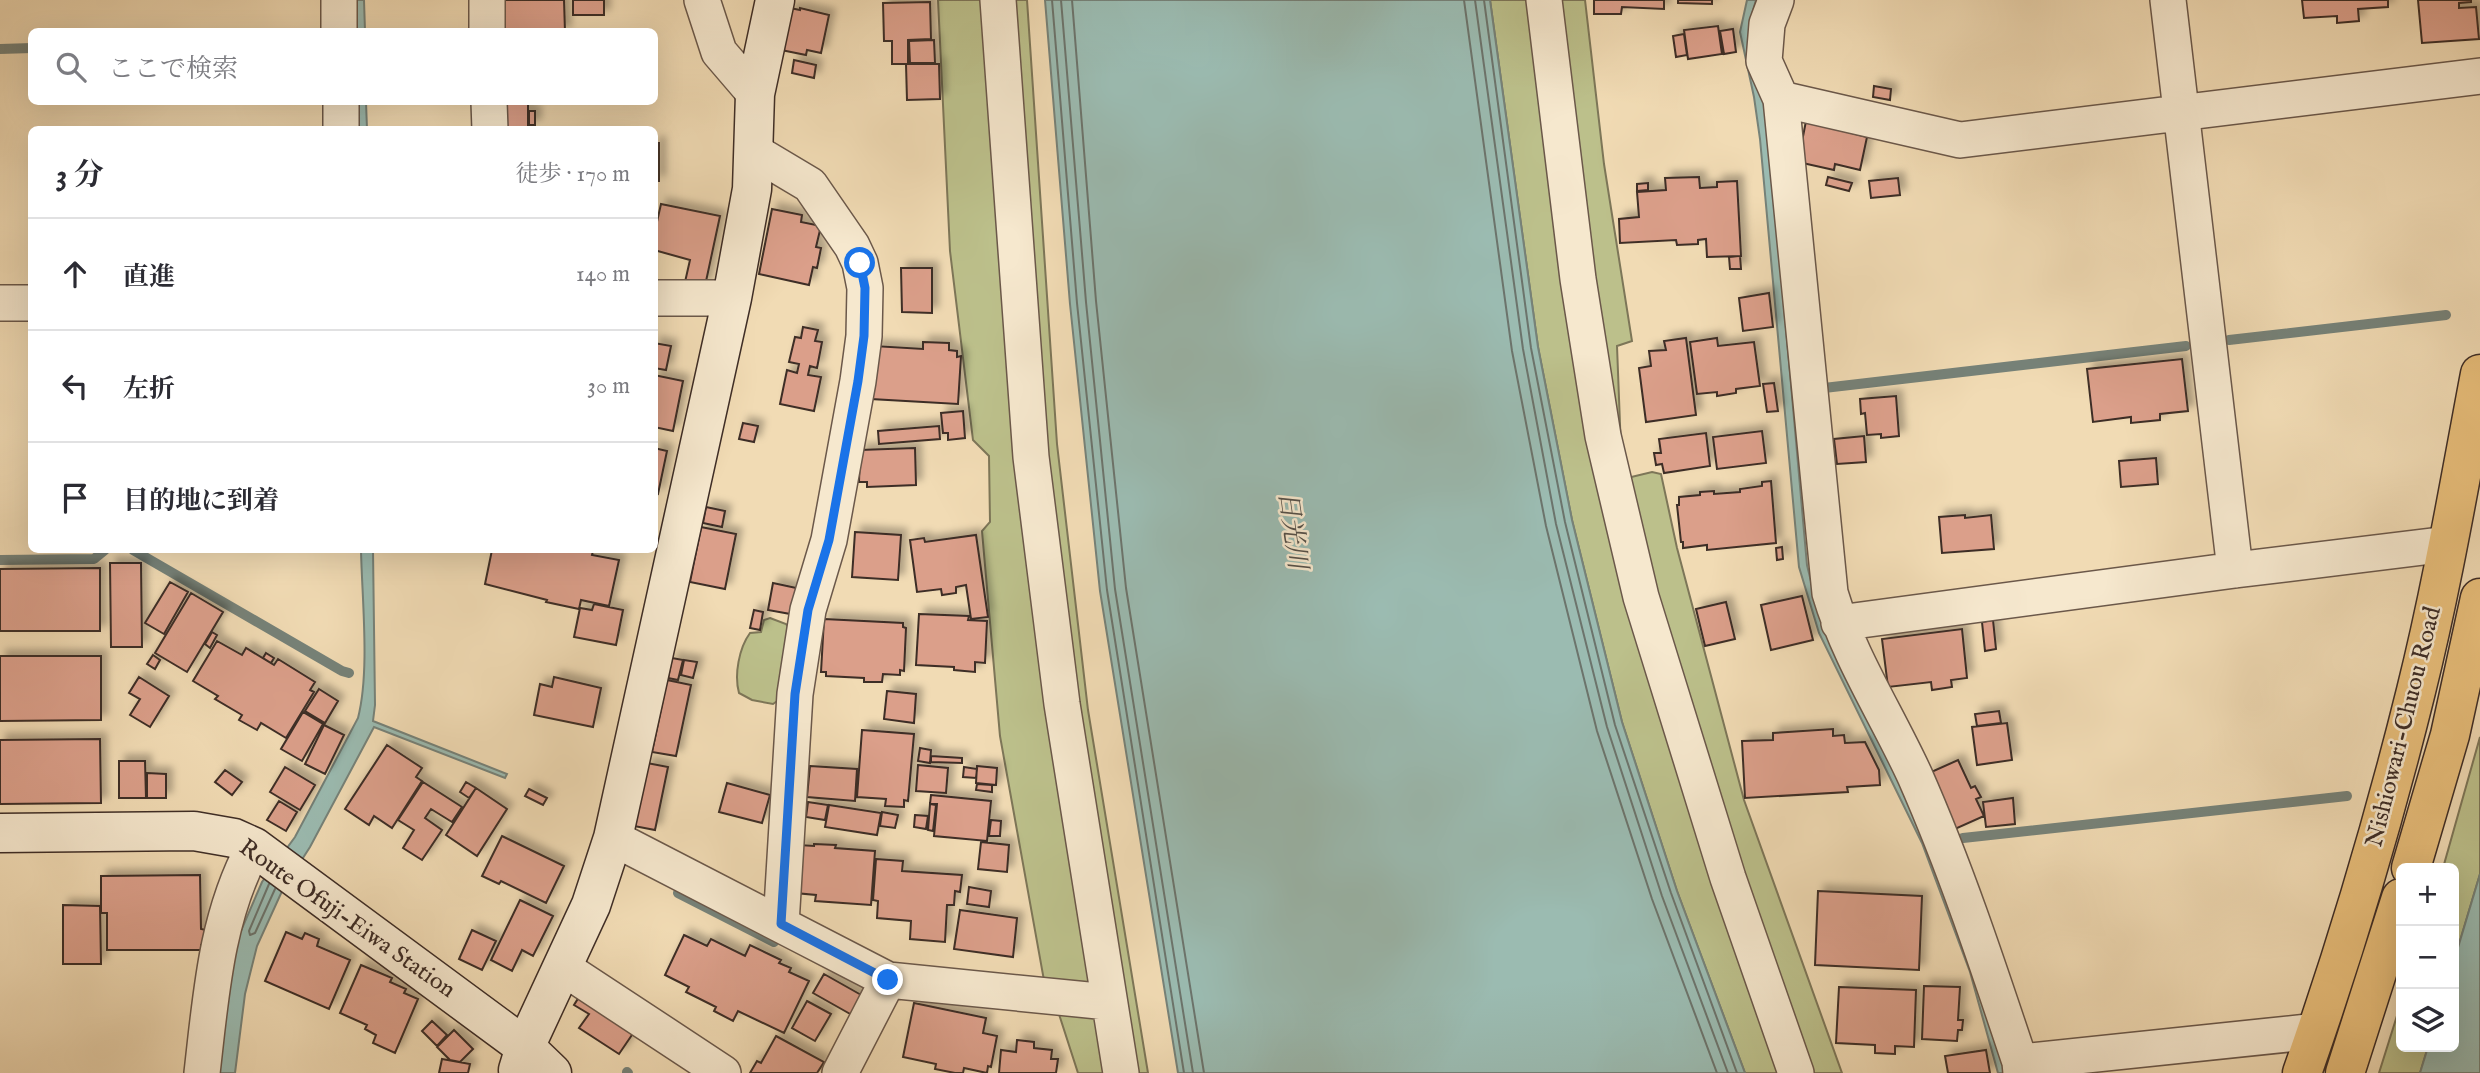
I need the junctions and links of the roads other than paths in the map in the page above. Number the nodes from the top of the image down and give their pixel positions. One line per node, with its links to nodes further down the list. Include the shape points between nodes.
1 (338, 0): 9 (street)
2 (487, 0): 10 (street)
3 (702, 0): 12 (street, via 719,52)
4 (775, 0): 12 (street)
5 (998, 0): 37 (street, via 1031,457 1062,704)
6 (1544, 0): 46 (street, via 1602,436 1641,597 1728,878)
7 (1776, 0): 13 (street, via 1767,24 1764,61)
8 (2168, 0): 16 (street)
9 (339, 28)
10 (487, 28)
11 (2480, 76): 16 (street)
12 (755, 94): 19 (street)
13 (1781, 99): 16 (street, via 1960,140); 28 (street, via 1825,552)
14 (341, 105): 17 (street)
15 (489, 105): 18 (street)
16 (2181, 113): 26 (street)
17 (341, 126)
18 (490, 126)
19 (753, 151): 21 (street, via 752,189); 34 (street, via 810,185 852,246 865,288 858,381 829,540 808,610 795,694)
20 (658, 298): 21 (street)
21 (732, 298): 30 (street)
22 (0, 303): 23 (street)
23 (28, 303)
24 (2480, 374): 25 (main road, Nishiowari-Chuou Road)
25 (2448, 544): 26 (street); 38 (main road, Nishiowari-Chuou Road, via 2391,789)
26 (2235, 570): 28 (street)
27 (2480, 598): 32 (main road, Nishiowari-Chuou Road, via 2450,735)
28 (1839, 623): 40 (street, via 1915,776 1977,932)
29 (0, 833): 31 (street, Route Ofuji-Eiwa Station, via 194,831 234,838)
30 (613, 838): 34 (street); 35 (street, via 591,905)
31 (273, 860): 39 (street, Route Ofuji-Eiwa Station); 41 (street, via 242,870 228,908 214,971)
32 (2412, 863)
33 (2396, 914): 48 (main road)
34 (781, 924): 36 (street)
35 (562, 967): 39 (street); 43 (street)
36 (888, 980): 37 (street); 44 (street)
37 (1108, 1002): 45 (street)
38 (2317, 1031): 40 (street); 47 (main road, Nishiowari-Chuou Road)
39 (521, 1060): 42 (street, Route Ofuji-Eiwa Station)
40 (2021, 1068)
41 (202, 1073)
42 (552, 1073)
43 (723, 1073)
44 (840, 1073)
45 (1121, 1073)
46 (1796, 1073)
47 (2302, 1073)
48 (2345, 1073)

